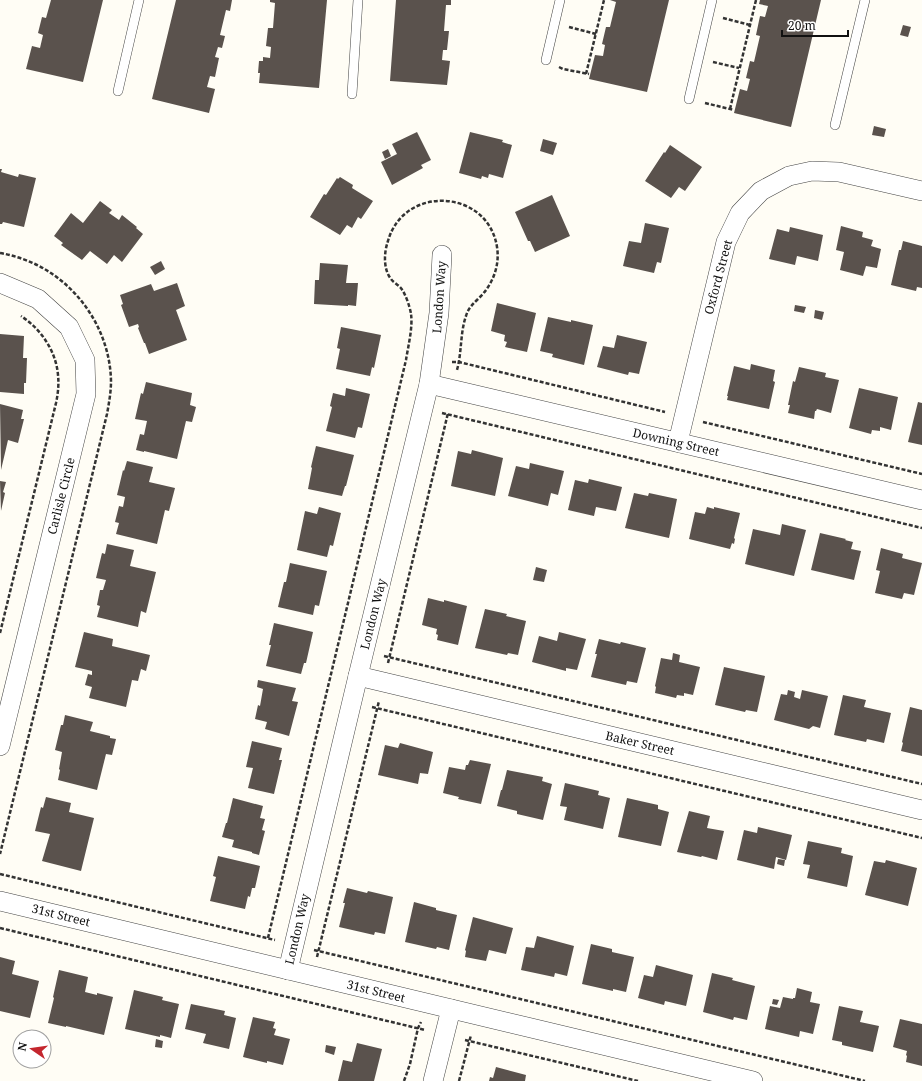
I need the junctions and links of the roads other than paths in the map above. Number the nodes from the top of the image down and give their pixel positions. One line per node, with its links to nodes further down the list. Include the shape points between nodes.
1 (139, 0): 7 (lane)
2 (358, 0): 8 (lane)
3 (560, 0): 6 (lane)
4 (712, 0): 9 (lane)
5 (865, 0): 10 (lane)
6 (546, 60)
7 (118, 91)
8 (352, 94)
9 (689, 99)
10 (835, 125)
11 (922, 191): 15 (street, Oxford Street, via 839,172 812,171 789,176 761,191 740,213 726,242)
12 (442, 255): 14 (street, London Way, via 440,313)
13 (0, 283): 18 (street, Carlisle Circle, via 38,299 69,326 85,360 86,394)
14 (429, 384): 15 (street, Downing Street); 17 (street, London Way)
15 (678, 442): 16 (street, Downing Street)
16 (922, 500)
17 (358, 676): 19 (street, Baker Street); 21 (street, London Way)
18 (0, 746)
19 (922, 810)
20 (0, 901): 21 (street, 31st Street)
21 (288, 970): 22 (street, 31st Street)
22 (451, 1010): 23 (street); 24 (street, 31st Street)
23 (433, 1081)
24 (753, 1081)

